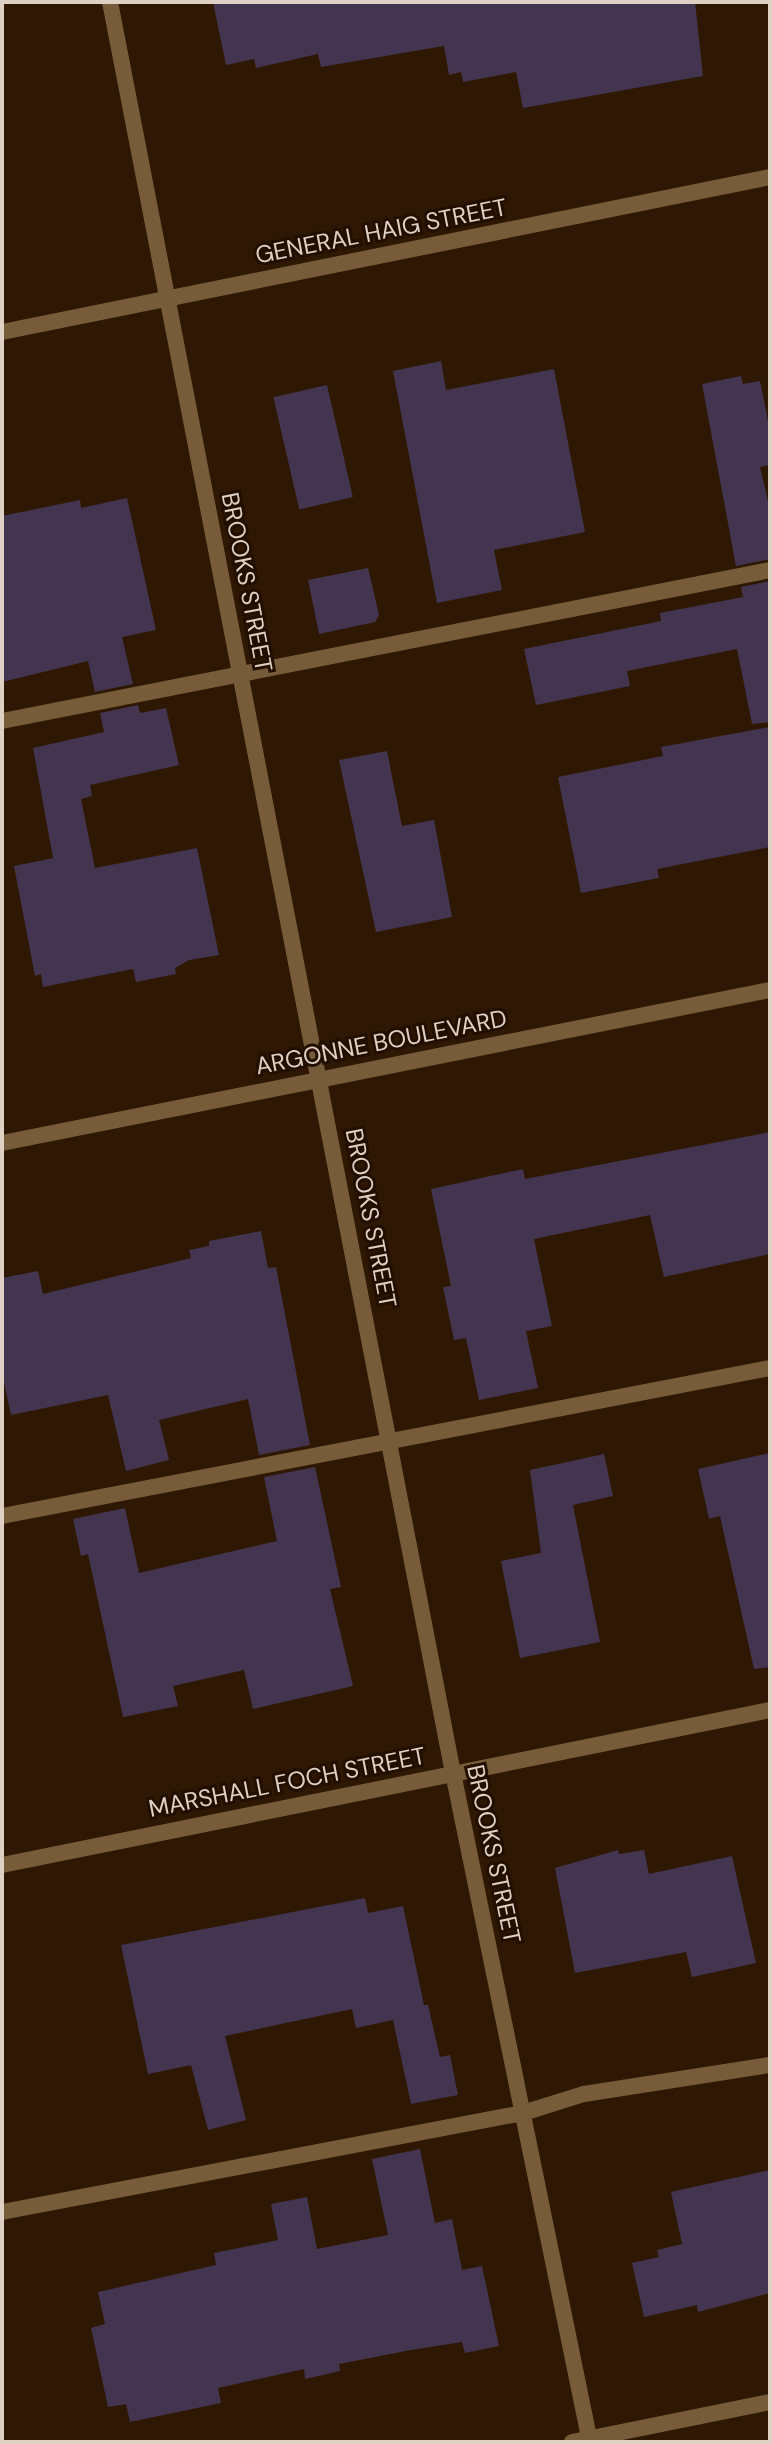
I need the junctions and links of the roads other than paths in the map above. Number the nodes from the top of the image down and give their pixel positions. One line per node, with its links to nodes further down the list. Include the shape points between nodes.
1 (110, 2): 3 (street, BROOKS STREET)
2 (770, 177): 3 (street, GENERAL HAIG STREET)
3 (168, 299): 4 (street, GENERAL HAIG STREET); 6 (street, BROOKS STREET)
4 (2, 332)
5 (770, 570): 6 (street)
6 (241, 674): 7 (street); 9 (street, BROOKS STREET)
7 (2, 721)
8 (770, 990): 9 (street, ARGONNE BOULEVARD)
9 (320, 1078): 10 (street, ARGONNE BOULEVARD); 12 (street, BROOKS STREET)
10 (2, 1143)
11 (770, 1368): 12 (street)
12 (389, 1441): 13 (street); 15 (street, BROOKS STREET)
13 (2, 1516)
14 (770, 1710): 15 (street, MARSHALL FOCH STREET)
15 (453, 1773): 16 (street, MARSHALL FOCH STREET); 18 (street, BROOKS STREET)
16 (2, 1865)
17 (770, 2065): 18 (street, via 584,2094)
18 (523, 2113): 19 (street); 21 (street, BROOKS STREET)
19 (2, 2212)
20 (770, 2402): 21 (street)
21 (584, 2441)

